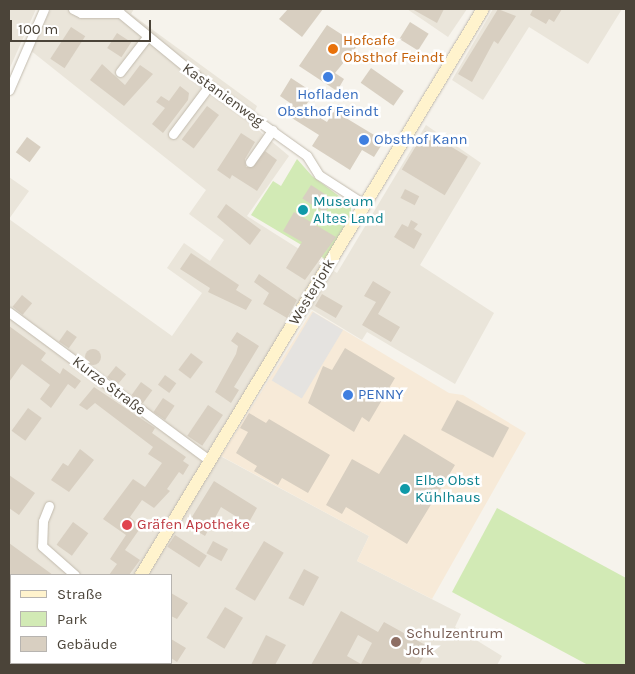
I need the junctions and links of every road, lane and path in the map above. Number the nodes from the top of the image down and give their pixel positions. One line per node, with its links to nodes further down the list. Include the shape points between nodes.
1 (44, 9): 7 (street)
2 (73, 9): 4 (street, Kastanienweg, via 80,13 120,13)
3 (483, 9): 11 (main road, Westerjork)
4 (147, 37): 5 (street); 6 (street, Kastanienweg)
5 (120, 72)
6 (208, 86): 8 (street, Kastanienweg); 9 (street)
7 (9, 90)
8 (272, 130): 10 (street); 11 (street, Kastanienweg, via 307,156 319,175)
9 (173, 134)
10 (250, 162)
11 (364, 204): 13 (main road, Westerjork)
12 (9, 312): 13 (street, Kurze Straße)
13 (210, 461): 16 (main road, Westerjork)
14 (49, 506): 15 (street, via 42,521 42,546)
15 (73, 574)
16 (142, 574)

